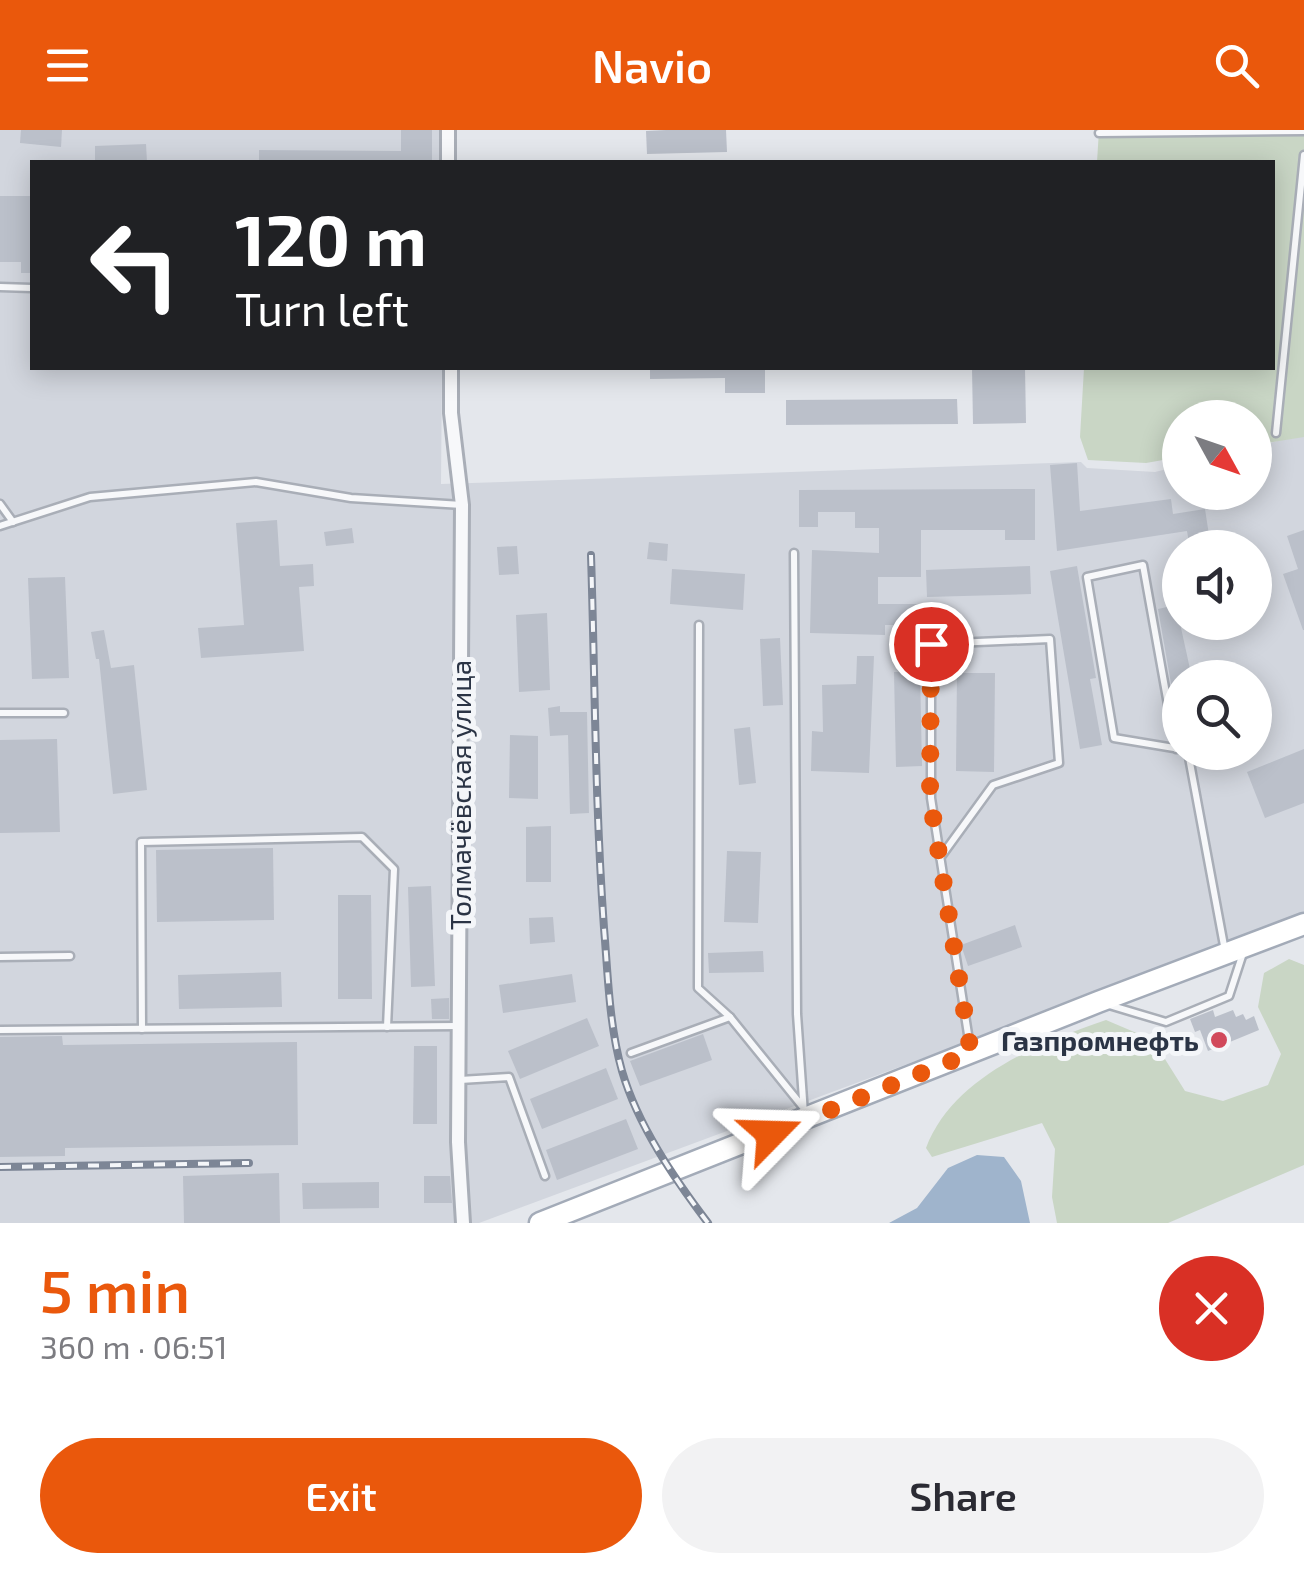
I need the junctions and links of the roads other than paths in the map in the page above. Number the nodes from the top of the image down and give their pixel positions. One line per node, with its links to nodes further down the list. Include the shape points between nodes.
1 (448, 130): 5 (street)
2 (1304, 131): 3 (lane)
3 (1098, 133)
4 (1304, 154): 9 (lane)
5 (448, 160)
6 (0, 287): 7 (lane)
7 (30, 288)
8 (451, 370): 11 (street, Толмачёвская улица)
9 (1276, 433)
10 (0, 504): 12 (lane)
11 (462, 505): 12 (lane, via 351,498 256,482 90,497); 27 (street, Толмачёвская улица)
12 (13, 522): 13 (lane)
13 (0, 526)
14 (794, 552): 34 (lane, via 797,1014)
15 (698, 625): 26 (lane, via 698,988)
16 (0, 713): 17 (lane)
17 (64, 713)
18 (1178, 749): 18 (lane, via 1114,738 1087,577 1143,564)
19 (1192, 770): 22 (lane)
20 (940, 858): 20 (lane, via 930,798 931,644 1050,639 1059,762 993,785); 32 (lane)
21 (1304, 924): 22 (main road)
22 (1235, 949): 25 (main road); 25 (lane, via 1229,996 1166,1022)
23 (70, 956): 24 (lane)
24 (0, 957)
25 (1098, 1002): 32 (main road)
26 (730, 1016): 31 (lane); 34 (lane)
27 (459, 1026): 28 (lane); 33 (street, Толмачёвская улица)
28 (387, 1027): 29 (lane); 29 (lane, via 394,869 362,837 141,842)
29 (142, 1028): 30 (lane)
30 (0, 1030)
31 (632, 1053)
32 (971, 1053): 34 (main road)
33 (459, 1080): 35 (lane, via 509,1077); 36 (street, Толмачёвская улица)
34 (804, 1114): 37 (main road)
35 (545, 1176)
36 (463, 1223)
37 (540, 1223)

